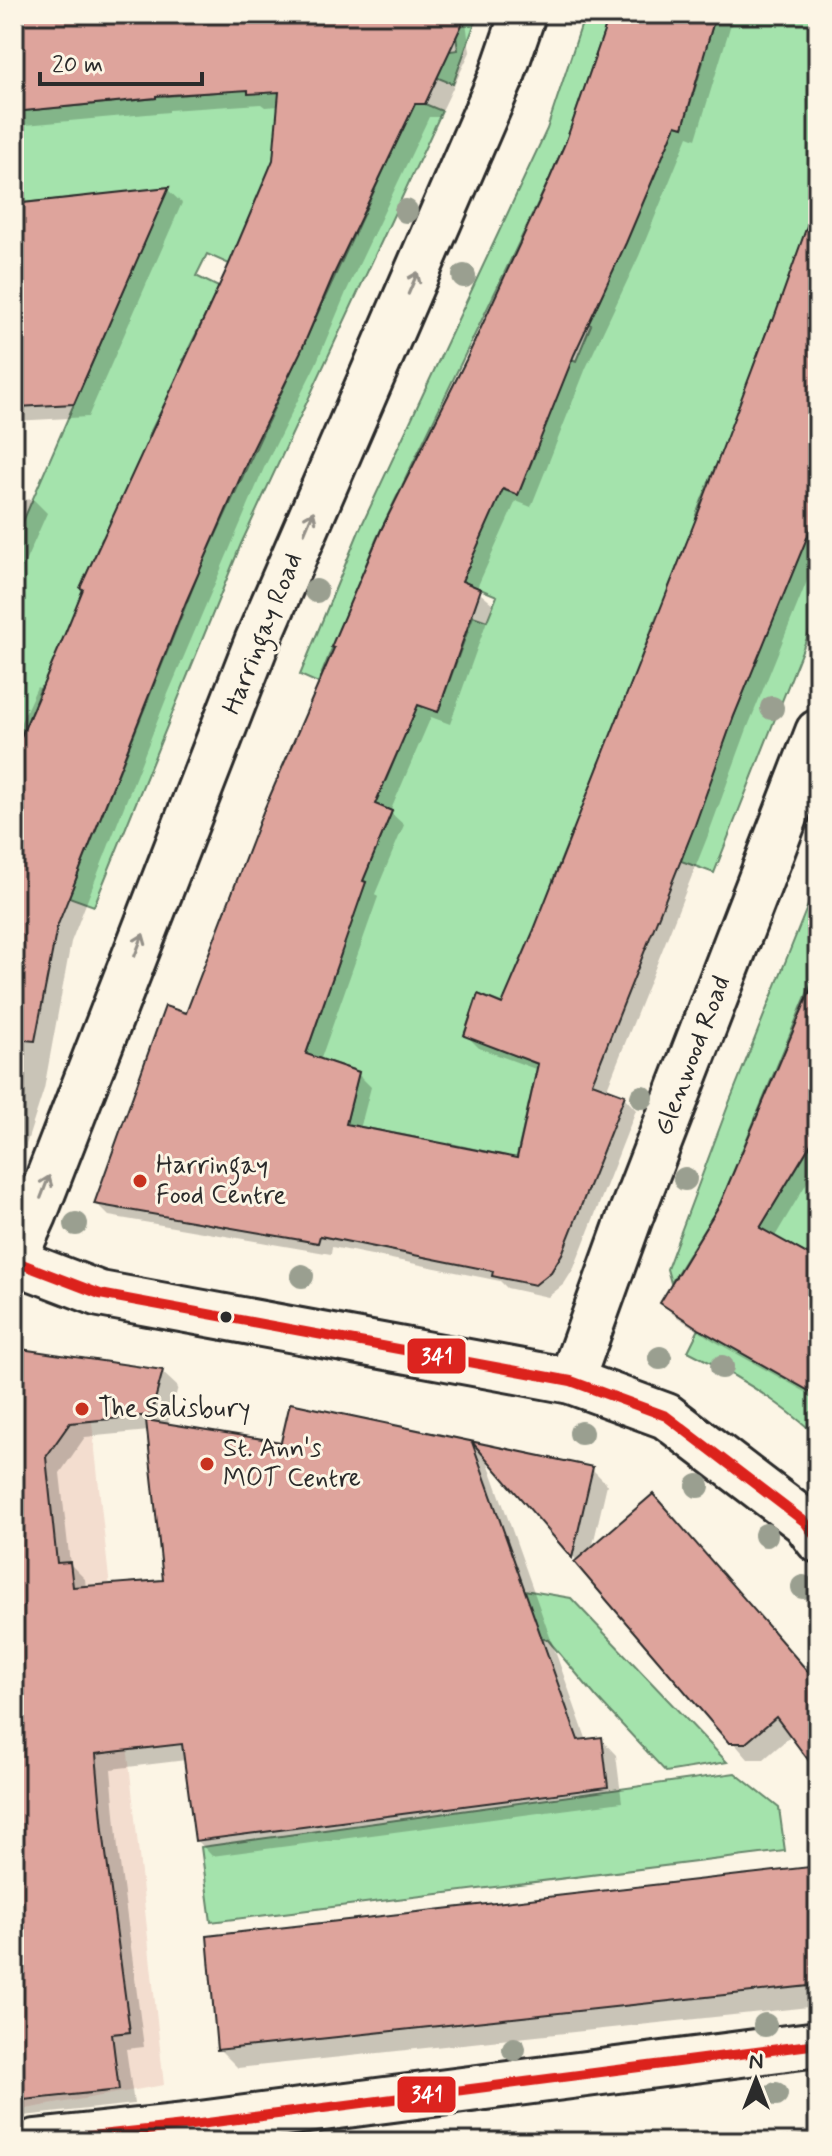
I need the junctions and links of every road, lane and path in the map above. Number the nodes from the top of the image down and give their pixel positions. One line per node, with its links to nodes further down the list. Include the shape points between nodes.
1 (523, 14): 3 (street, Harringay Road, one-way to 1, via 257,642 501,78)
2 (818, 732): 4 (street, Glenwood Road)
3 (14, 1260): 4 (street, via 100,1294)
4 (571, 1381): 5 (street, via 666,1416 805,1522)
5 (818, 1540)
6 (818, 2044): 7 (street)
7 (35, 2142)

